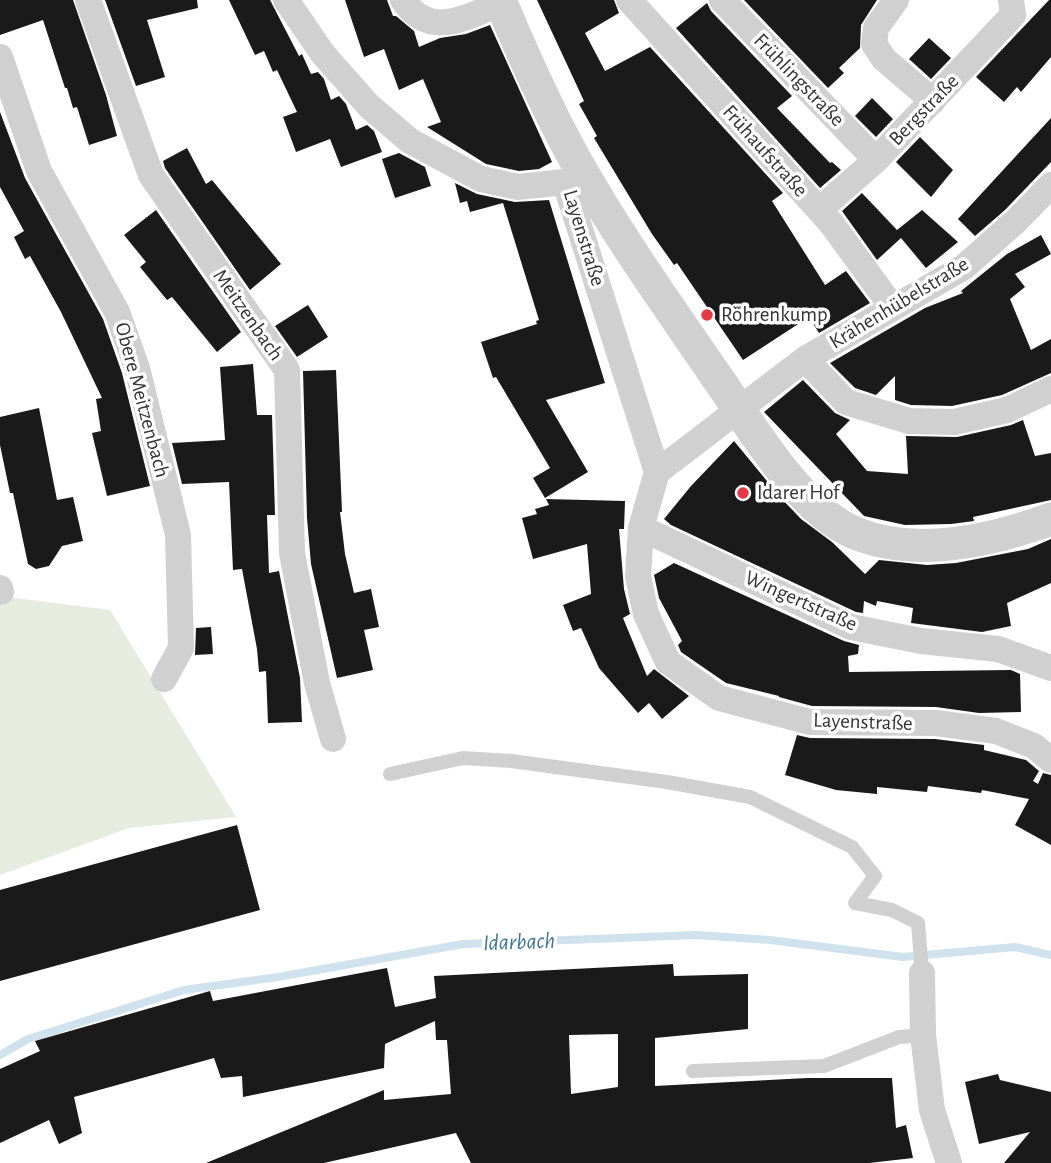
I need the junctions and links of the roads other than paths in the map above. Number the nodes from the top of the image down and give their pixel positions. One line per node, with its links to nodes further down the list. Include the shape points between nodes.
1 (88, 0): 24 (street, Meitzenbach, via 151,175 287,370 292,553 317,683)
2 (286, 0): 12 (street, via 323,54 369,106 410,141 481,178 518,187)
3 (403, 0): 8 (street, via 411,12 430,23 453,22)
4 (629, 0): 14 (street, Frühaufstraße)
5 (722, 0): 11 (street, Frühlingstraße)
6 (896, 0): 10 (street, via 876,28 874,44 884,59)
7 (1011, 0): 10 (street, Bergstraße, via 1013,15)
8 (501, 2): 12 (street, Layenstraße, via 555,120)
9 (0, 57): 23 (street, Obere Meitzenbach, via 39,171 117,312 137,368 178,536 181,648)
10 (933, 101): 11 (street, Bergstraße)
11 (876, 160): 14 (street, Bergstraße)
12 (575, 179): 18 (street, Layenstraße); 19 (street, Layenstraße)
13 (1051, 185): 15 (street, Krähenhübelstraße, via 964,267)
14 (819, 210): 15 (street, Frühaufstraße)
15 (893, 308): 16 (street, Krähenhübelstraße)
16 (805, 359): 17 (street, via 846,402 909,421 954,422 1007,410); 18 (street, Krähenhübelstraße)
17 (1051, 389)
18 (739, 410): 19 (street); 20 (street, Layenstraße, via 816,507 853,533 912,545 947,544 1023,530)
19 (657, 472): 21 (street, Layenstraße)
20 (1051, 519)
21 (641, 528): 22 (street, Wingertstraße, via 851,627 998,649); 25 (street, Layenstraße, via 638,576 646,614 668,662 719,698 810,722 936,723 996,731 1034,746)
22 (1051, 668)
23 (164, 679)
24 (333, 739)
25 (1051, 760)
26 (390, 774): 27 (lane, via 463,758 511,761 750,797 852,847 874,876 855,903 892,910 918,923)
27 (922, 973): 28 (street)
28 (923, 1035): 29 (lane, via 899,1037 824,1066); 30 (street, via 932,1110)
29 (693, 1071)
30 (949, 1163)

